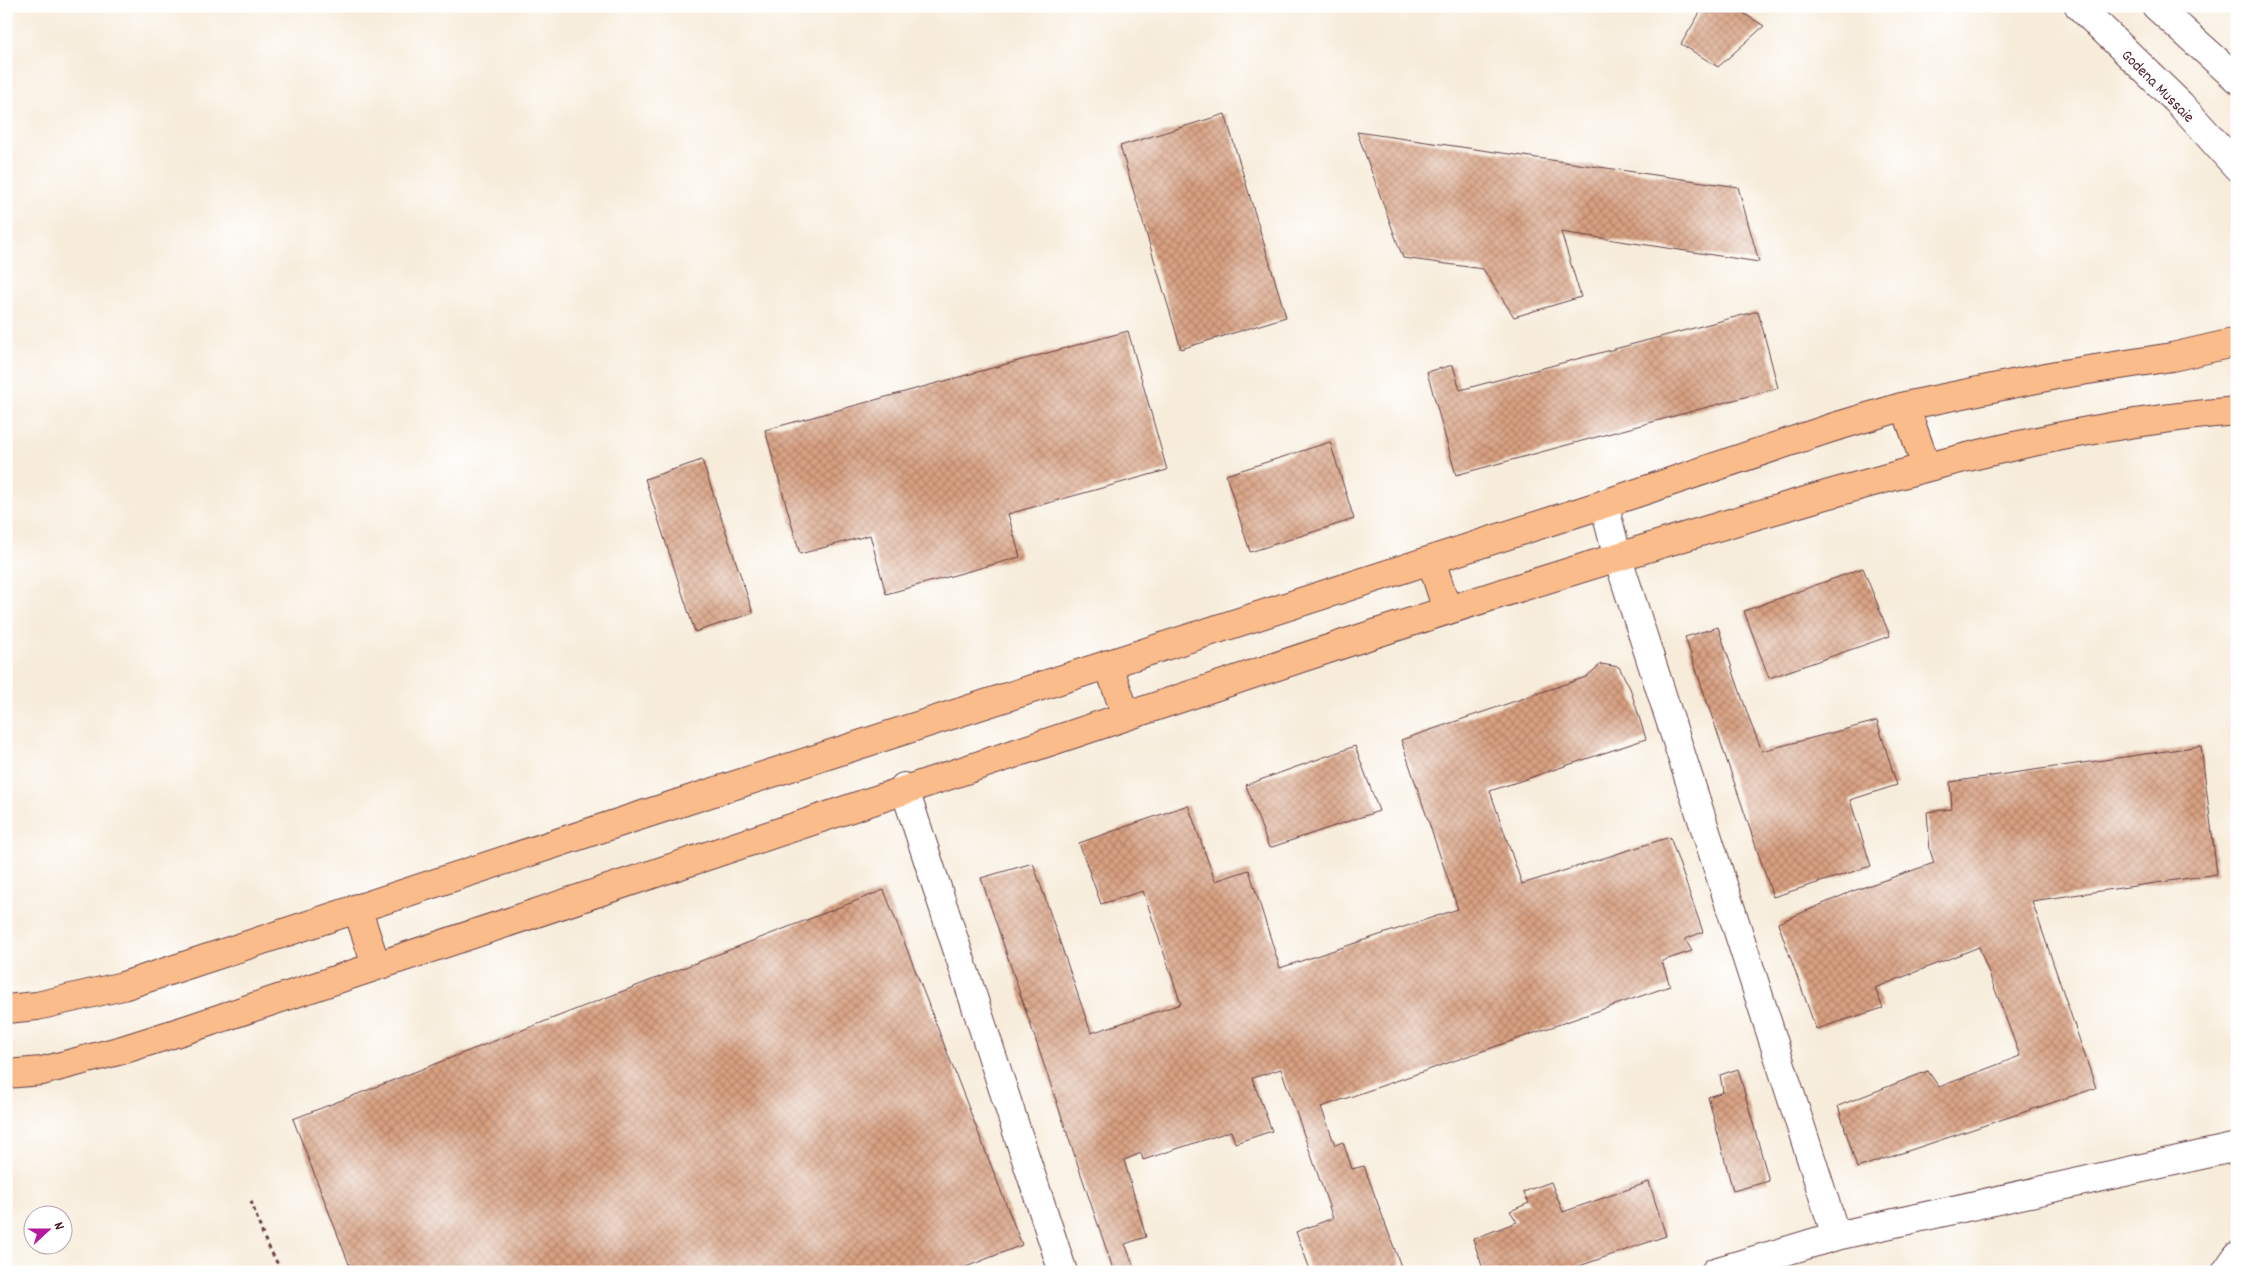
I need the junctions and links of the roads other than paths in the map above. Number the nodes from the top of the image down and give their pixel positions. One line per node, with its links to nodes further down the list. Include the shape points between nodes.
1 (2079, 6): 4 (street, Godena Mussaie, via 2180,104)
2 (2156, 6): 3 (street)
3 (2237, 79)
4 (2237, 167)
5 (2237, 342): 6 (main road)
6 (1905, 406): 8 (main road); 9 (main road)
7 (2237, 412): 8 (main road, via 2194,415 2066,435)
8 (1926, 466): 10 (main road)
9 (1604, 504): 10 (street); 11 (main road)
10 (1617, 555): 12 (main road); 21 (street)
11 (1431, 560): 12 (main road); 13 (main road)
12 (1447, 610): 14 (main road)
13 (1108, 664): 14 (main road); 16 (main road)
14 (1126, 715): 15 (main road)
15 (904, 787): 17 (main road); 23 (street)
16 (357, 908): 17 (main road); 18 (main road, via 122,986 37,1006)
17 (376, 965): 19 (main road, via 122,1050 42,1071)
18 (6, 1009)
19 (6, 1074)
20 (2237, 1147): 21 (street)
21 (1836, 1236): 24 (street)
22 (2237, 1256): 25 (street)
23 (1063, 1272)
24 (1715, 1272)
25 (2226, 1272)

